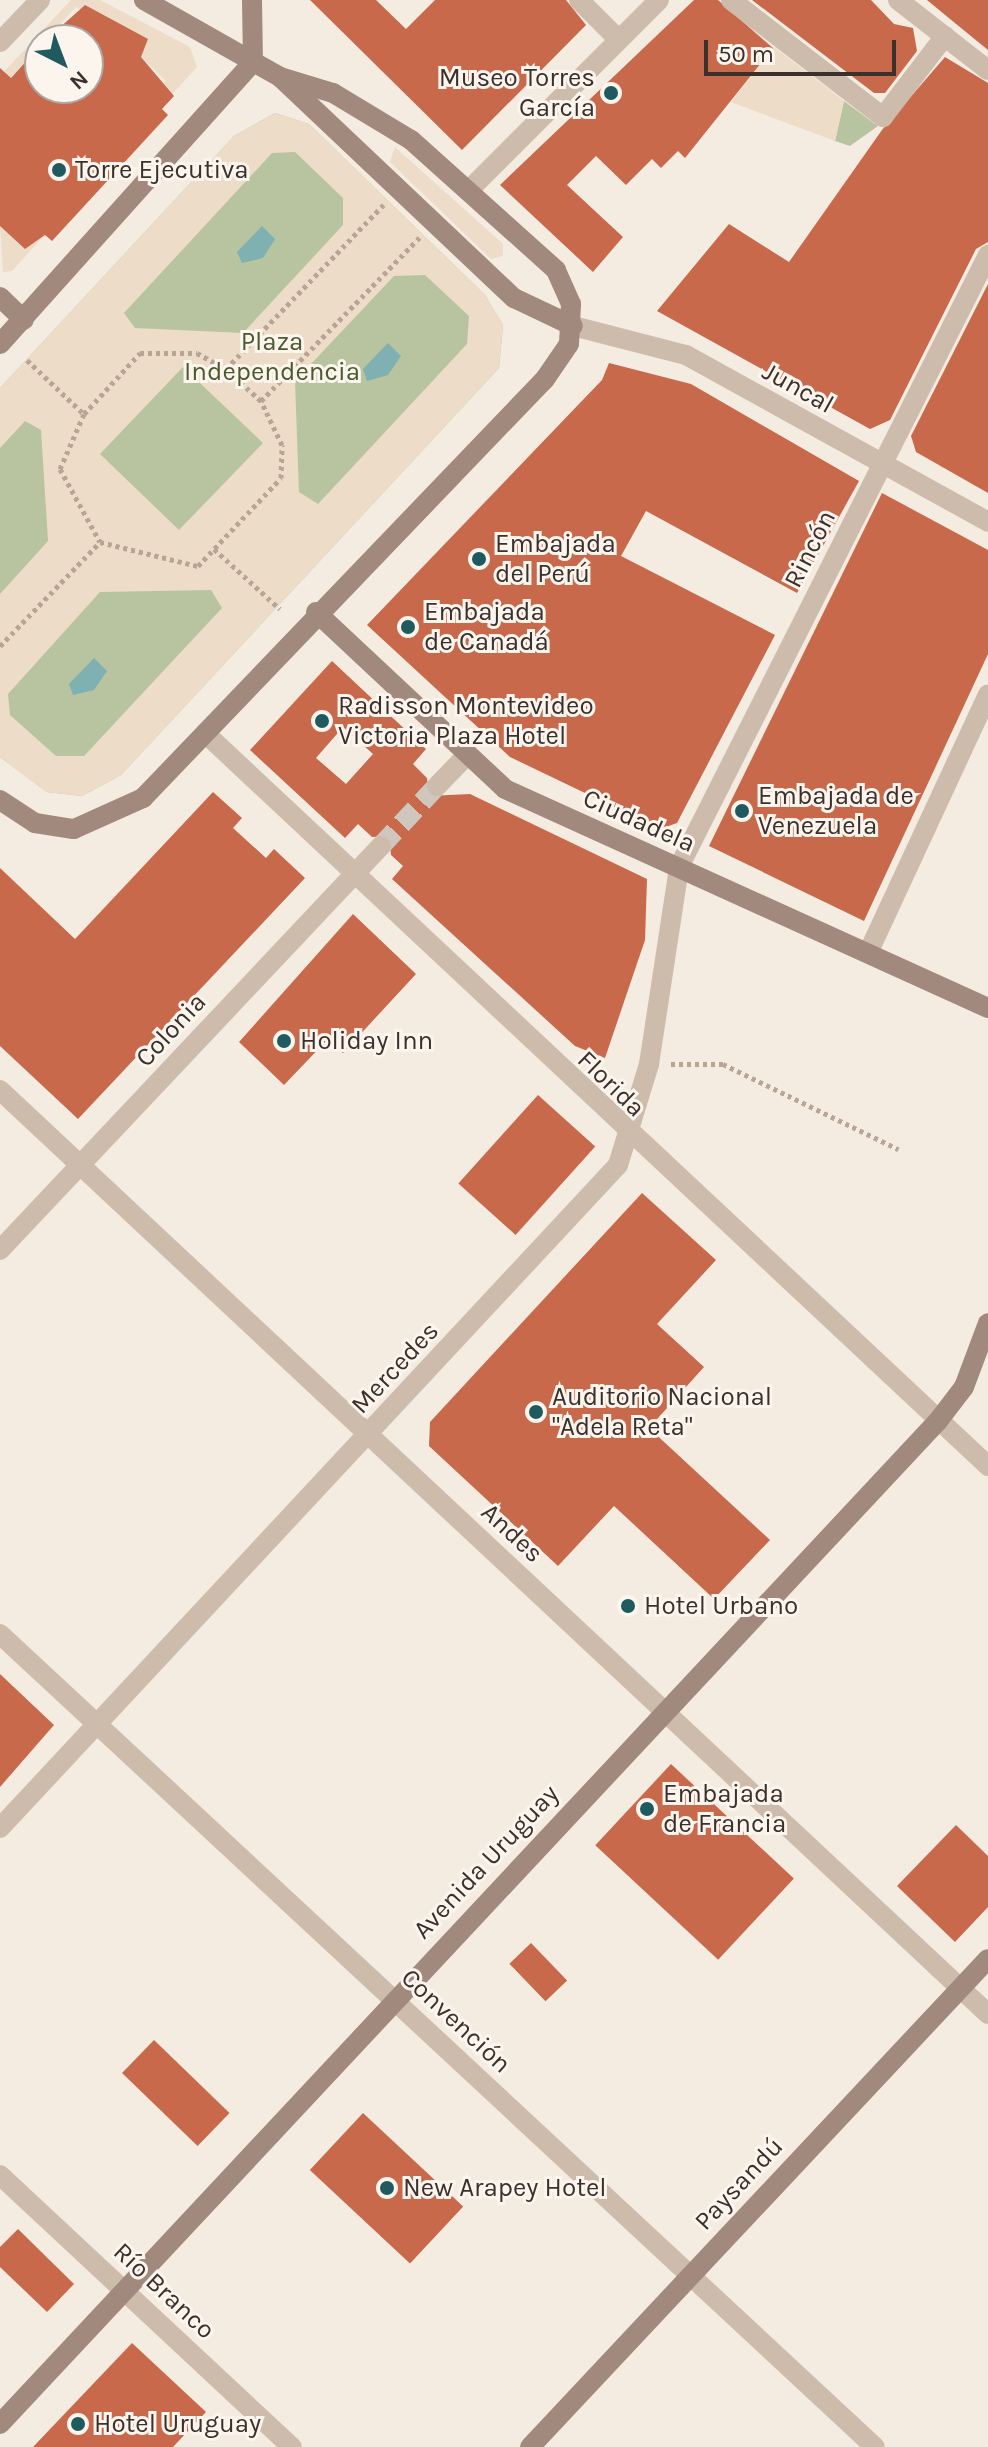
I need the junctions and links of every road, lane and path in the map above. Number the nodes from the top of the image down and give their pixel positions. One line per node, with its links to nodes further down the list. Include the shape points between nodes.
1 (40, 0): 10 (street)
2 (144, 0): 11 (street, Juncal)
3 (252, 0): 11 (street)
4 (579, 0): 9 (street)
5 (659, 0): 9 (street)
6 (731, 0): 8 (street, via 883,117)
7 (898, 0): 8 (street)
8 (945, 36): 12 (street)
9 (618, 39): 14 (street)
10 (0, 42)
11 (253, 62): 13 (street, Juncal); 19 (street)
12 (988, 70)
13 (280, 77): 14 (street, Juncal, via 333,93 384,121); 20 (street, Juncal, via 514,298)
14 (468, 191): 20 (street, Juncal, via 556,270)
15 (388, 201): 23 (path)
16 (423, 234): 24 (path)
17 (988, 255): 26 (street, Rincón)
18 (0, 297): 19 (street)
19 (24, 320): 21 (street)
20 (573, 326): 26 (street, Juncal, via 686,355); 31 (street, via 560,362 545,379)
21 (0, 344)
22 (27, 360): 25 (path)
23 (226, 369): 24 (path); 25 (path, via 197,353 140,353)
24 (261, 401): 29 (path, via 282,445 281,478)
25 (84, 414): 28 (path, via 60,469)
26 (882, 464): 27 (street, Juncal); 39 (street, Rincón)
27 (988, 522)
28 (100, 542): 29 (path, via 198,566); 32 (path)
29 (214, 549): 30 (path)
30 (280, 609)
31 (316, 612): 34 (street); 35 (street, Ciudadela)
32 (0, 646)
33 (988, 694): 41 (street)
34 (205, 733): 37 (street, via 143,798 97,825 52,828); 40 (street, Florida)
35 (464, 758): 36 (street); 39 (street, Ciudadela, via 505,789)
36 (437, 786)
37 (0, 800)
38 (381, 846): 40 (street, Colonia)
39 (679, 867): 41 (street, Ciudadela); 43 (street, Mercedes)
40 (354, 874): 45 (street, Florida); 47 (street, Colonia)
41 (868, 953): 42 (street, Ciudadela)
42 (988, 1008)
43 (649, 1064): 45 (street, Mercedes); 46 (path, via 723,1064)
44 (0, 1090): 47 (street, Andes)
45 (632, 1140): 50 (street, Florida); 51 (street, Mercedes, via 618,1165)
46 (898, 1149)
47 (80, 1165): 48 (street, Colonia); 51 (street, Andes)
48 (0, 1250)
49 (988, 1323): 50 (street, Avenida Uruguay, via 964,1387)
50 (938, 1421): 52 (street, Florida); 54 (street, Avenida Uruguay)
51 (369, 1434): 54 (street, Andes); 55 (street, Mercedes)
52 (988, 1466)
53 (0, 1634): 55 (street, Convención)
54 (663, 1711): 58 (street, Andes); 59 (street, Avenida Uruguay)
55 (96, 1723): 56 (street, Mercedes); 59 (street, Convención)
56 (0, 1828)
57 (988, 1959): 58 (street, Paysandú)
58 (960, 1988): 60 (street, Andes); 62 (street, Paysandú)
59 (394, 1999): 62 (street, Convención); 63 (street, Avenida Uruguay)
60 (988, 2014)
61 (0, 2175): 63 (street, Río Branco)
62 (691, 2273): 66 (street, Paysandú); 67 (street, Convención)
63 (124, 2289): 64 (street, Avenida Uruguay); 65 (street, Río Branco)
64 (0, 2424)
65 (292, 2447)
66 (530, 2447)
67 (875, 2447)

